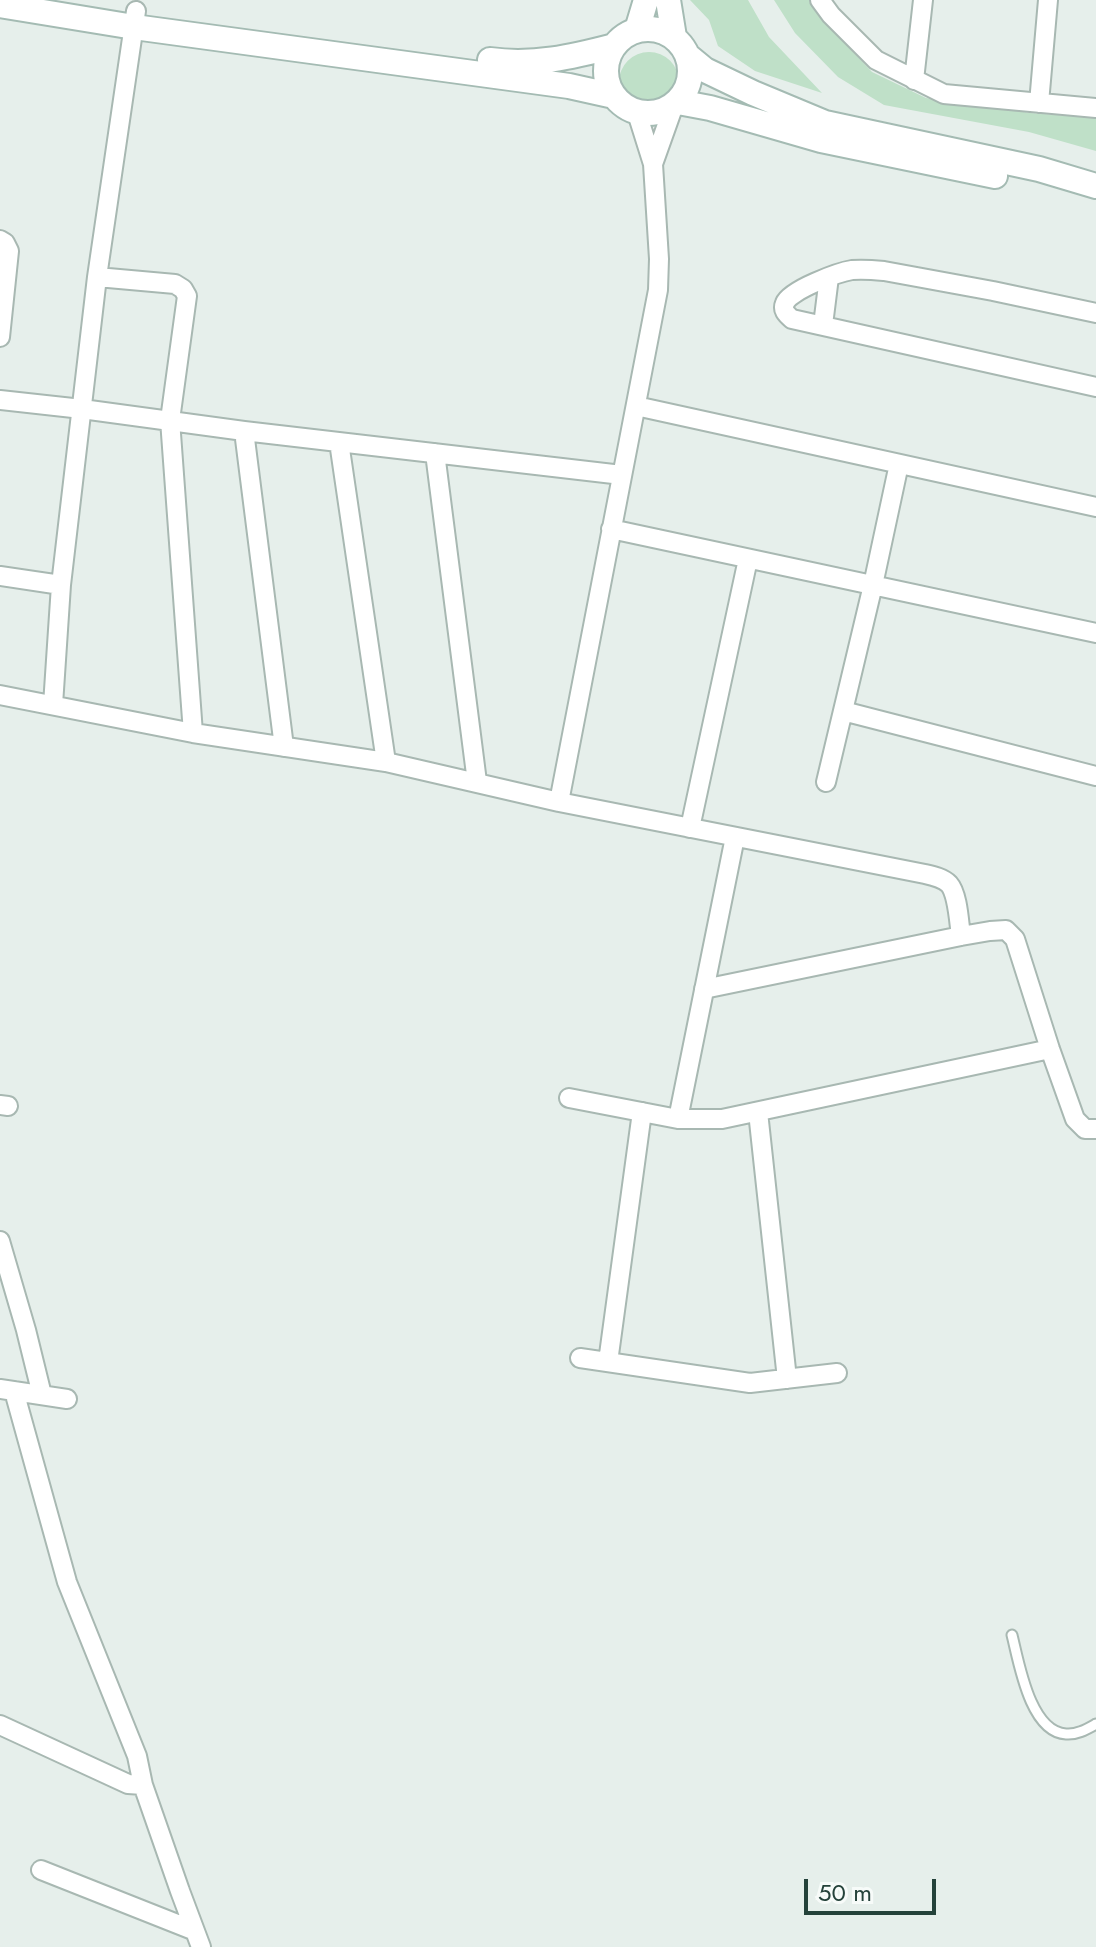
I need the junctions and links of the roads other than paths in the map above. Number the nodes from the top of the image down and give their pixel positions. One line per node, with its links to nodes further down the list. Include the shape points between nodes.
1 (70, 0): 8 (main road)
2 (646, 0): 9 (main road)
3 (668, 0): 11 (main road)
4 (820, 0): 12 (street, via 876,60)
5 (923, 0): 12 (street)
6 (1048, 0): 14 (street)
7 (0, 5): 8 (main road)
8 (135, 19): 10 (main road, via 504,62 540,62); 13 (main road); 22 (street)
9 (637, 30): 10 (main road); 11 (main road, via 663,31)
10 (614, 46): 13 (main road, via 605,71)
11 (681, 46): 15 (main road, via 691,72 688,88); 19 (main road, via 705,70 825,123)
12 (914, 80): 14 (street, via 944,94)
13 (614, 96): 17 (main road)
14 (1039, 103): 16 (street)
15 (676, 104): 17 (main road); 18 (street); 20 (main road)
16 (1096, 108)
17 (637, 113): 18 (street)
18 (653, 164): 29 (street, via 659,276)
19 (1096, 186)
20 (1096, 202)
21 (0, 240): 26 (street, via 9,251)
22 (97, 277): 30 (street); 31 (street, via 175,284 187,296)
23 (829, 277): 24 (street, via 884,271); 25 (street); 25 (street, via 792,294 784,307 792,319)
24 (1096, 313)
25 (823, 325): 27 (street)
26 (0, 337)
27 (1096, 387)
28 (0, 400): 30 (street)
29 (636, 406): 35 (street); 36 (street)
30 (82, 409): 31 (street); 41 (street)
31 (170, 420): 32 (street); 47 (street)
32 (244, 431): 33 (street); 48 (street)
33 (339, 442): 34 (street); 49 (street)
34 (435, 453): 36 (street); 51 (street)
35 (899, 464): 37 (street); 42 (street)
36 (622, 475): 38 (street)
37 (1096, 507)
38 (611, 529): 39 (street); 53 (street)
39 (748, 559): 42 (street); 54 (street)
40 (0, 576): 41 (street)
41 (61, 585): 45 (street)
42 (873, 585): 43 (street); 46 (street)
43 (1096, 633)
44 (0, 695): 45 (street)
45 (53, 705): 47 (street)
46 (843, 711): 50 (street); 52 (street)
47 (193, 733): 48 (street)
48 (284, 747): 49 (street)
49 (386, 762): 51 (street)
50 (1096, 776)
51 (477, 782): 53 (street)
52 (826, 782)
53 (559, 802): 54 (street)
54 (690, 828): 55 (street)
55 (735, 837): 56 (street, via 940,878 954,892); 57 (street)
56 (961, 936): 57 (street); 58 (street, via 1006,930 1015,939)
57 (704, 989): 62 (street)
58 (1050, 1049): 61 (street); 63 (street, via 1075,1119 1085,1129)
59 (569, 1098): 60 (street)
60 (642, 1112): 62 (street); 66 (street)
61 (758, 1112): 62 (street); 68 (street)
62 (678, 1119)
63 (1096, 1129)
64 (2, 1253): 70 (street)
65 (580, 1358): 66 (street)
66 (608, 1362): 68 (street, via 750,1383)
67 (837, 1373): 68 (street)
68 (787, 1379)
69 (7, 1390): 70 (street); 75 (street, via 67,1582 137,1756)
70 (42, 1395): 71 (street)
71 (67, 1399)
72 (1012, 1635): 73 (lane, via 1032,1704 1044,1723 1065,1734)
73 (1096, 1724)
74 (0, 1725): 75 (street, via 128,1784)
75 (143, 1785): 77 (street)
76 (41, 1870): 77 (street)
77 (198, 1939)

